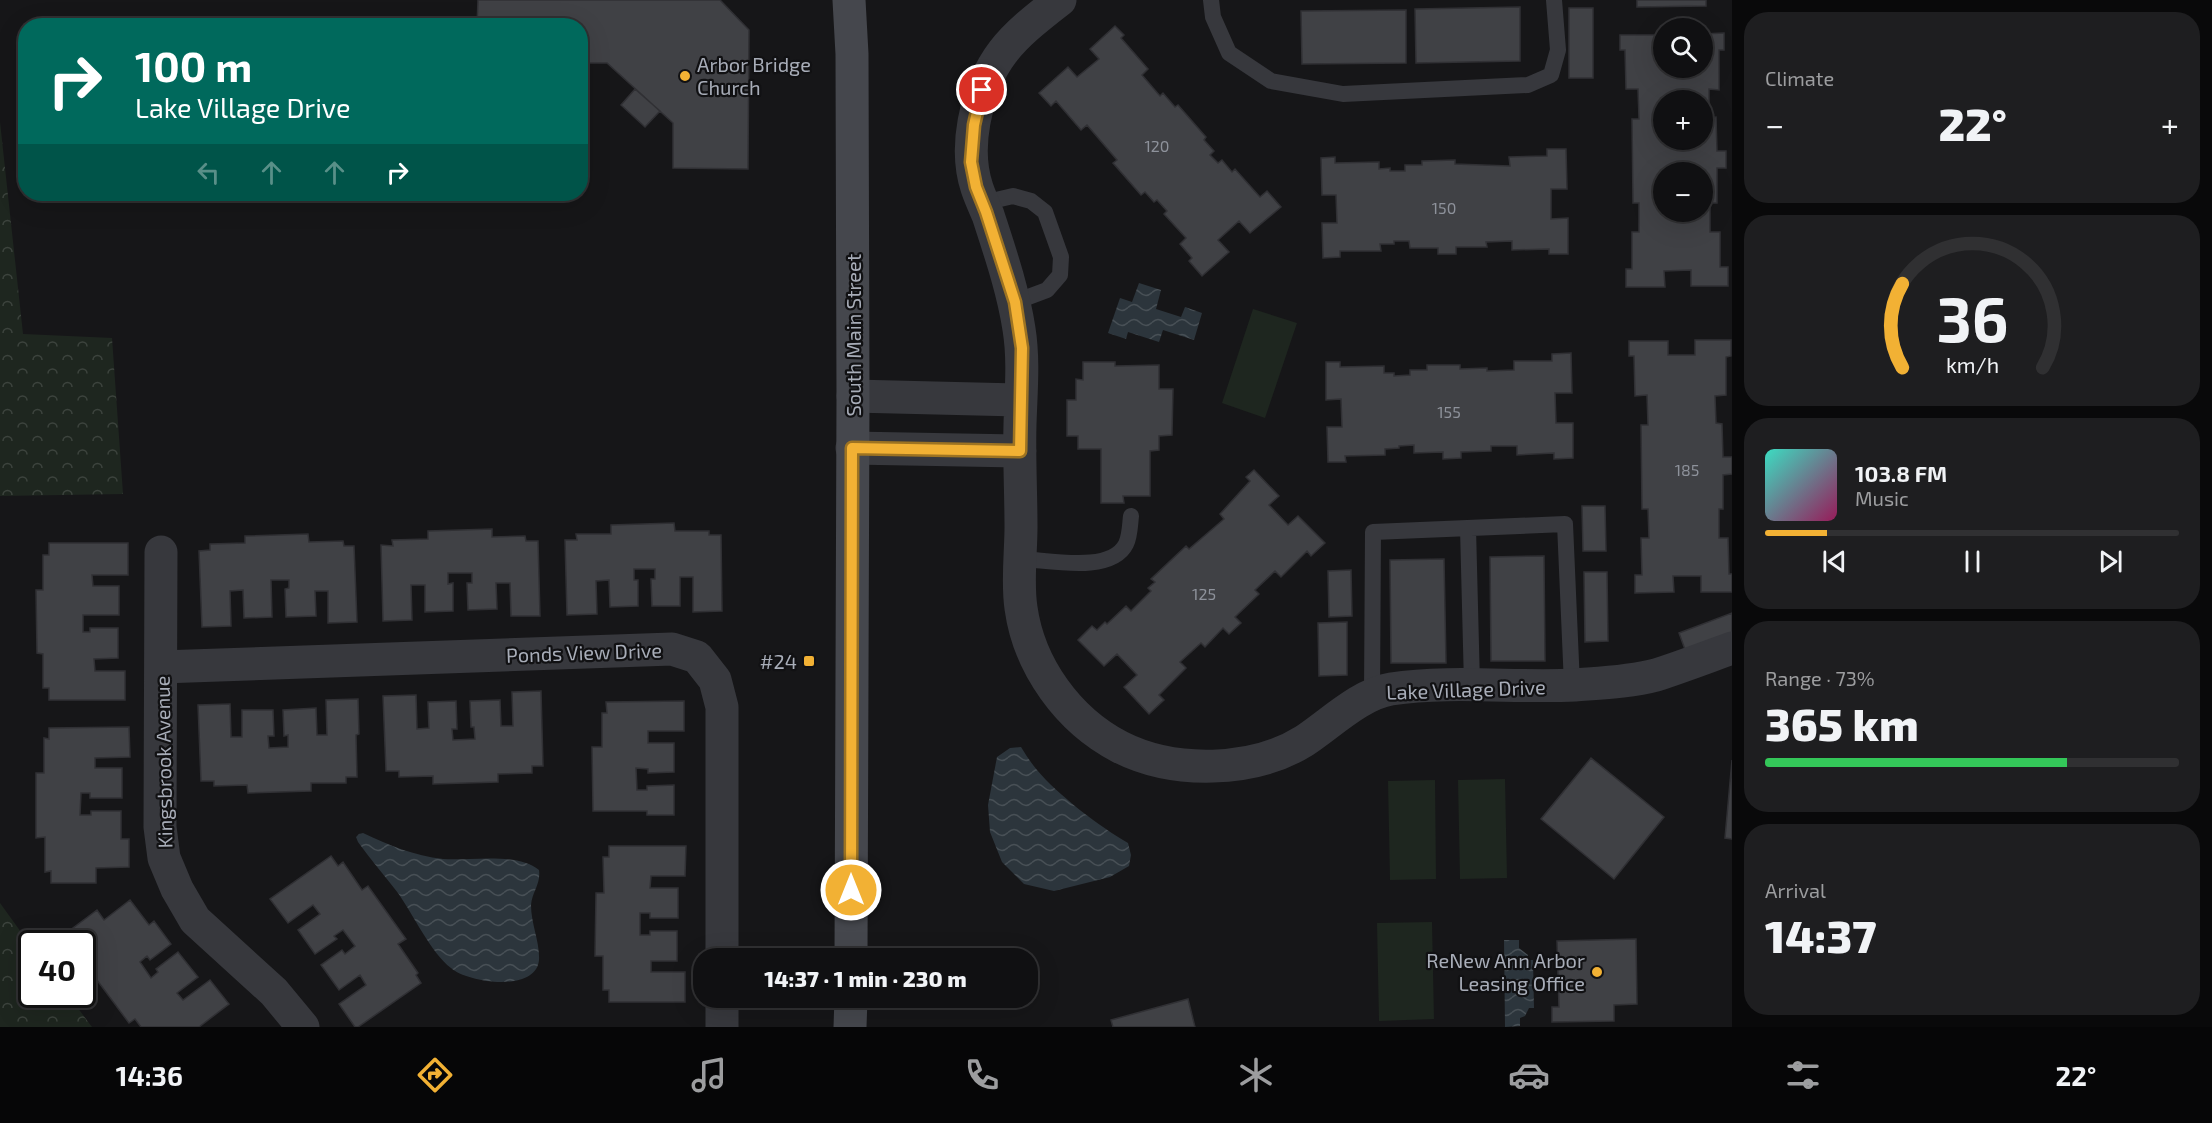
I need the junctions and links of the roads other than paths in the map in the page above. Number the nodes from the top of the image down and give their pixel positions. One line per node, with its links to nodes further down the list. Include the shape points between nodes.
1 (849, 0): 7 (street, South Main Street)
2 (1060, 0): 5 (street, Lake Village Drive, via 1023,28 1006,47 982,90 971,162)
3 (1211, 0): 4 (lane, via 1213,17 1229,53 1271,81 1343,94 1528,85 1551,75 1558,50)
4 (1554, 0)
5 (983, 203): 6 (street, Lake Village Drive); 6 (lane, via 1012,196 1031,201 1045,212 1061,257 1060,275 1047,290)
6 (1015, 302): 8 (street, Lake Village Drive, via 1022,348)
7 (853, 396): 8 (street); 9 (street, South Main Street)
8 (1020, 400): 10 (street, Lake Village Drive)
9 (852, 448): 10 (street); 21 (street, South Main Street)
10 (1020, 451): 14 (street, Lake Village Drive)
11 (1131, 516): 14 (lane, via 1127,543 1115,557 1094,563)
12 (1468, 528): 17 (lane); 18 (lane, via 1565,524); 19 (lane, via 1373,532)
13 (161, 552): 16 (street, Kingsbrook Avenue)
14 (1021, 559): 19 (street, Lake Village Drive, via 1021,607 1029,642 1044,674 1064,703 1091,729 1153,761 1191,766 1264,759 1300,744)
15 (1732, 648): 18 (street, Lake Village Drive, via 1653,676)
16 (161, 667): 20 (street, Ponds View Drive, via 672,649 697,657 715,680 722,707); 24 (street, Kingsbrook Avenue, via 160,827 164,858 195,920 274,992)
17 (1472, 685): 18 (street, Lake Village Drive); 19 (street, Lake Village Drive, via 1393,689)
18 (1572, 685)
19 (1372, 694)
20 (722, 948)
21 (851, 948)
22 (722, 1008): 25 (street)
23 (850, 1008): 26 (street)
24 (303, 1027)
25 (722, 1027)
26 (850, 1027)

